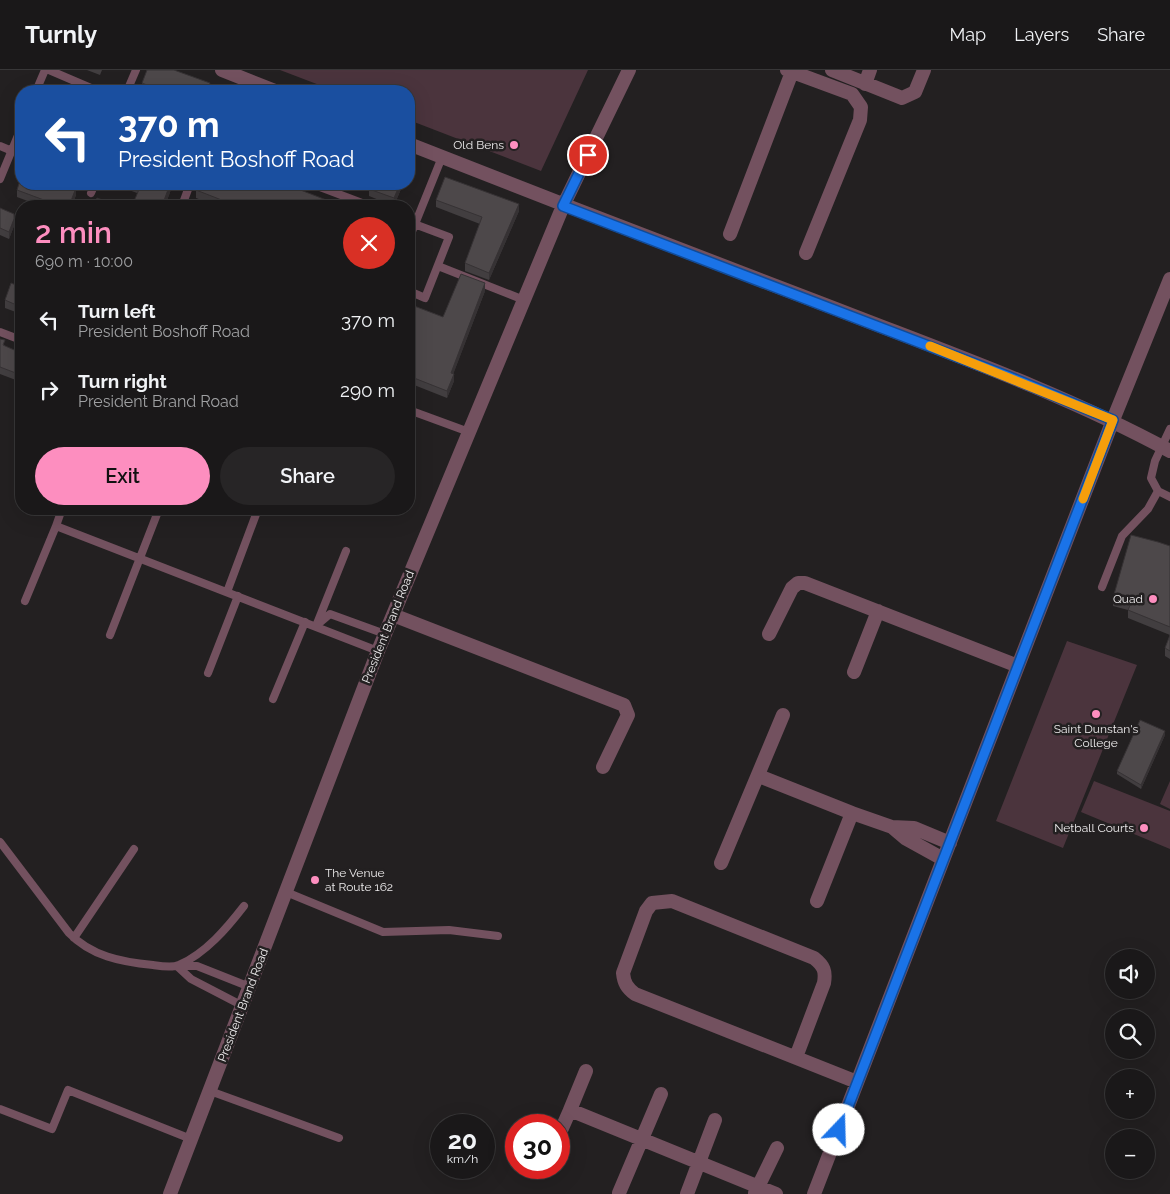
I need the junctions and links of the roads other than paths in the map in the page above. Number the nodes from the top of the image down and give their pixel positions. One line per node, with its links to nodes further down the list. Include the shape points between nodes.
1 (45, 70): 11 (lane)
2 (49, 70): 12 (lane)
3 (136, 70): 13 (lane)
4 (222, 70): 14 (street)
5 (629, 70): 23 (street, President Brand Road)
6 (832, 70): 10 (street)
7 (870, 70): 10 (street)
8 (924, 70): 10 (street, via 915,92 902,98)
9 (789, 71): 26 (street); 27 (street, via 852,94 861,107 860,120)
10 (865, 84)
11 (39, 85)
12 (84, 85)
13 (130, 85)
14 (260, 85)
15 (15, 143): 18 (lane)
16 (0, 146): 18 (lane)
17 (415, 146): 19 (street)
18 (12, 151): 20 (lane)
19 (442, 157): 23 (street); 24 (lane)
20 (0, 179)
21 (328, 190): 22 (lane)
22 (354, 200)
23 (563, 206): 31 (street, President Brand Road); 35 (street, via 1007,376)
24 (415, 216)
25 (415, 224): 28 (lane, via 449,237)
26 (730, 234)
27 (806, 253)
28 (438, 266): 30 (lane, via 425,298); 31 (lane)
29 (1170, 279): 35 (street)
30 (415, 294)
31 (524, 300): 37 (street, President Brand Road)
32 (0, 332): 33 (lane)
33 (15, 338)
34 (415, 412): 37 (lane)
35 (1113, 420): 38 (street); 59 (street)
36 (1170, 429): 38 (lane)
37 (469, 432): 52 (street, President Brand Road)
38 (1166, 448): 39 (lane, via 1152,471 1153,484)
39 (1158, 491): 40 (lane); 47 (lane, via 1148,509 1122,536)
40 (1170, 497)
41 (60, 515): 44 (lane)
42 (157, 515): 46 (lane)
43 (256, 515): 48 (lane)
44 (56, 526): 46 (lane); 50 (lane)
45 (346, 551): 54 (lane)
46 (140, 558): 48 (lane); 57 (lane)
47 (1102, 587)
48 (226, 592): 49 (lane)
49 (238, 596): 53 (lane); 61 (lane)
50 (25, 600)
51 (878, 611): 56 (street, via 798,583 792,588); 59 (street); 60 (street)
52 (393, 615): 55 (street, President Brand Road); 64 (street, via 624,705 628,714)
53 (305, 622): 54 (lane); 62 (lane)
54 (316, 626): 55 (lane, via 330,614); 58 (lane)
55 (385, 634): 58 (street, President Brand Road)
56 (769, 634)
57 (110, 635)
58 (378, 652): 74 (street, President Brand Road)
59 (1018, 666): 69 (street)
60 (854, 672)
61 (208, 673)
62 (273, 699)
63 (783, 715): 65 (street)
64 (604, 767)
65 (759, 776): 66 (street); 73 (street)
66 (852, 813): 67 (street); 75 (street)
67 (892, 827): 69 (street, via 914,828); 72 (street)
68 (0, 842): 71 (lane)
69 (950, 843): 72 (street)
70 (134, 849): 78 (lane)
71 (3, 853): 78 (lane)
72 (943, 860): 84 (street)
73 (721, 863)
74 (286, 892): 77 (lane, via 383,932 449,930); 80 (street, President Brand Road)
75 (817, 901)
76 (244, 906): 79 (lane, via 210,944)
77 (498, 936)
78 (74, 938): 79 (lane, via 101,955 130,963)
79 (178, 966): 80 (lane, via 197,966); 81 (lane, via 191,980)
80 (250, 987): 81 (street, President Brand Road)
81 (243, 1006): 85 (street, President Brand Road)
82 (796, 1057): 82 (street, via 628,989 623,973 652,903 672,901 814,958 823,966 826,972 824,983); 84 (street)
83 (586, 1071): 88 (street)
84 (857, 1082): 101 (street)
85 (210, 1091): 91 (lane); 92 (street, President Brand Road)
86 (661, 1094): 93 (street)
87 (0, 1109): 92 (lane, via 52,1129 68,1090)
88 (570, 1110): 89 (street); 93 (street)
89 (568, 1114)
90 (715, 1120): 95 (street)
91 (339, 1138)
92 (191, 1139): 98 (street, President Brand Road)
93 (642, 1139): 95 (street); 97 (street)
94 (777, 1148): 96 (street)
95 (699, 1162): 96 (street); 99 (street)
96 (757, 1190): 100 (street)
97 (619, 1193)
98 (170, 1194)
99 (687, 1194)
100 (776, 1194)
101 (814, 1194)

